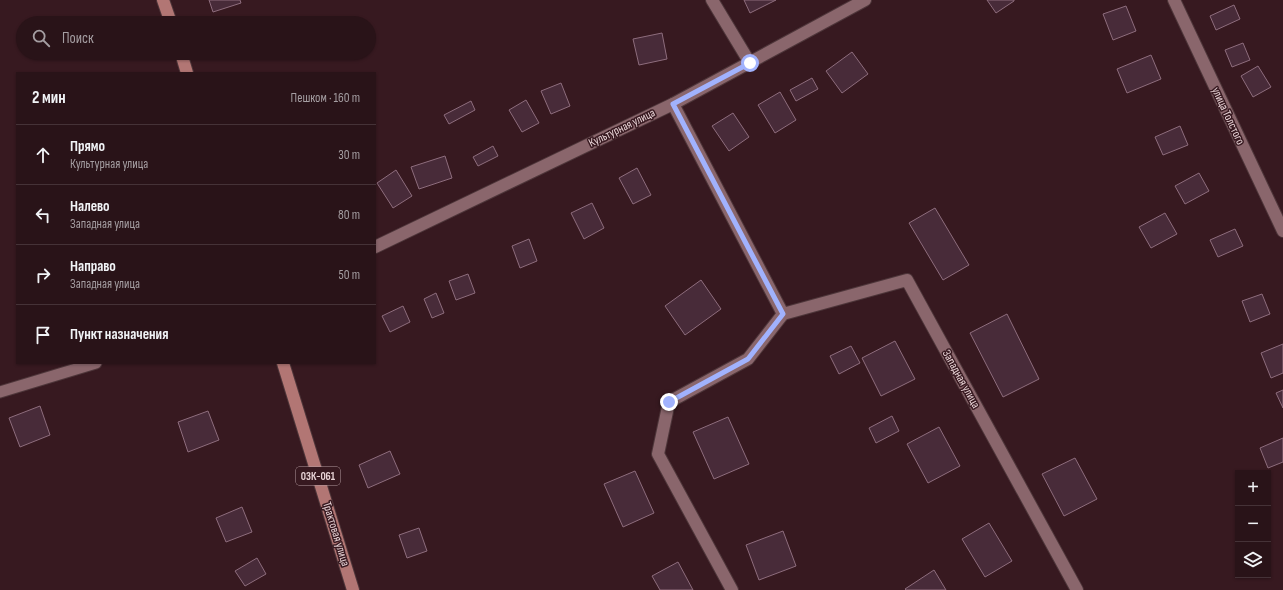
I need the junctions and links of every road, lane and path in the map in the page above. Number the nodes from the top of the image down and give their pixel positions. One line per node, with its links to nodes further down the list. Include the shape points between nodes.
1 (163, 0): 5 (main road)
2 (712, 0): 7 (street)
3 (865, 0): 7 (street, Культурная улица)
4 (1174, 0): 10 (street, улица Толстого)
5 (169, 16)
6 (183, 60): 8 (main road)
7 (750, 63): 9 (street, Культурная улица)
8 (188, 72)
9 (673, 104): 11 (street, Культурная улица); 12 (street)
10 (1283, 231)
11 (376, 247)
12 (783, 314): 17 (street, via 748,359 669,402 658,454); 18 (street, Западная улица, via 907,280)
13 (93, 364): 15 (lane)
14 (283, 364): 16 (main road, Трактовая улица / 03К-061)
15 (0, 392)
16 (353, 590)
17 (732, 590)
18 (1077, 590)

